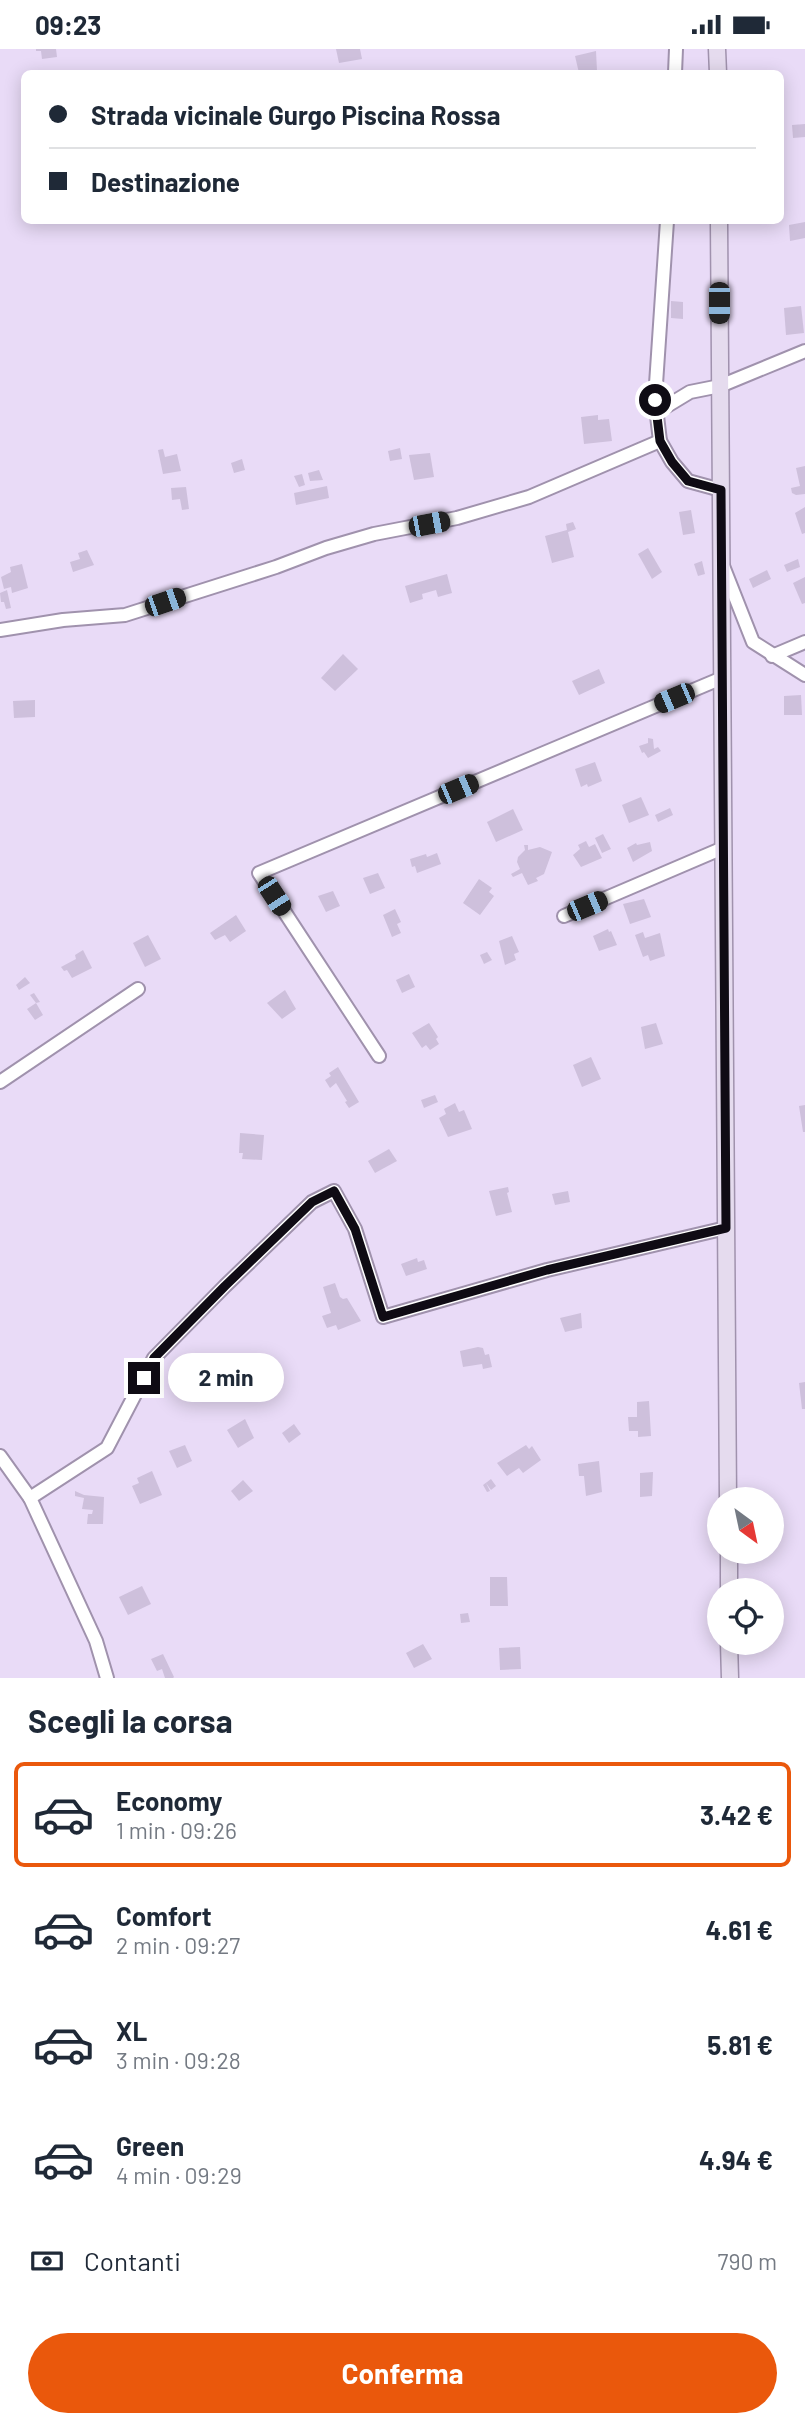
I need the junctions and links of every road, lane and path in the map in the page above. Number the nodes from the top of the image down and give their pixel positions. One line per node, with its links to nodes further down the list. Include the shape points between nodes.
1 (676, 49): 3 (street)
2 (718, 49): 4 (main road)
3 (675, 70)
4 (718, 70)
5 (667, 224): 9 (street)
6 (719, 224): 8 (main road)
7 (805, 351): 8 (street)
8 (720, 386): 9 (street, via 690,392); 11 (main road)
9 (657, 412): 10 (street)
10 (660, 441): 11 (street, via 688,481); 13 (street, via 530,497 457,518 374,534 125,615)
11 (721, 490): 12 (main road)
12 (721, 560): 15 (street, via 753,642); 17 (main road)
13 (0, 630)
14 (805, 642): 15 (street)
15 (772, 656): 16 (street)
16 (805, 675)
17 (722, 678): 18 (main road); 21 (street, via 259,873)
18 (723, 848): 19 (street); 23 (main road)
19 (564, 916)
20 (138, 989): 22 (street)
21 (379, 1056)
22 (0, 1082)
23 (726, 1228): 25 (main road); 26 (street, via 547,1270 383,1317 355,1229 334,1191 312,1202 154,1358 107,1448)
24 (0, 1456): 26 (street)
25 (728, 1487)
26 (30, 1498): 28 (street, via 96,1640)
27 (729, 1655): 29 (main road)
28 (107, 1678)
29 (730, 1678)

